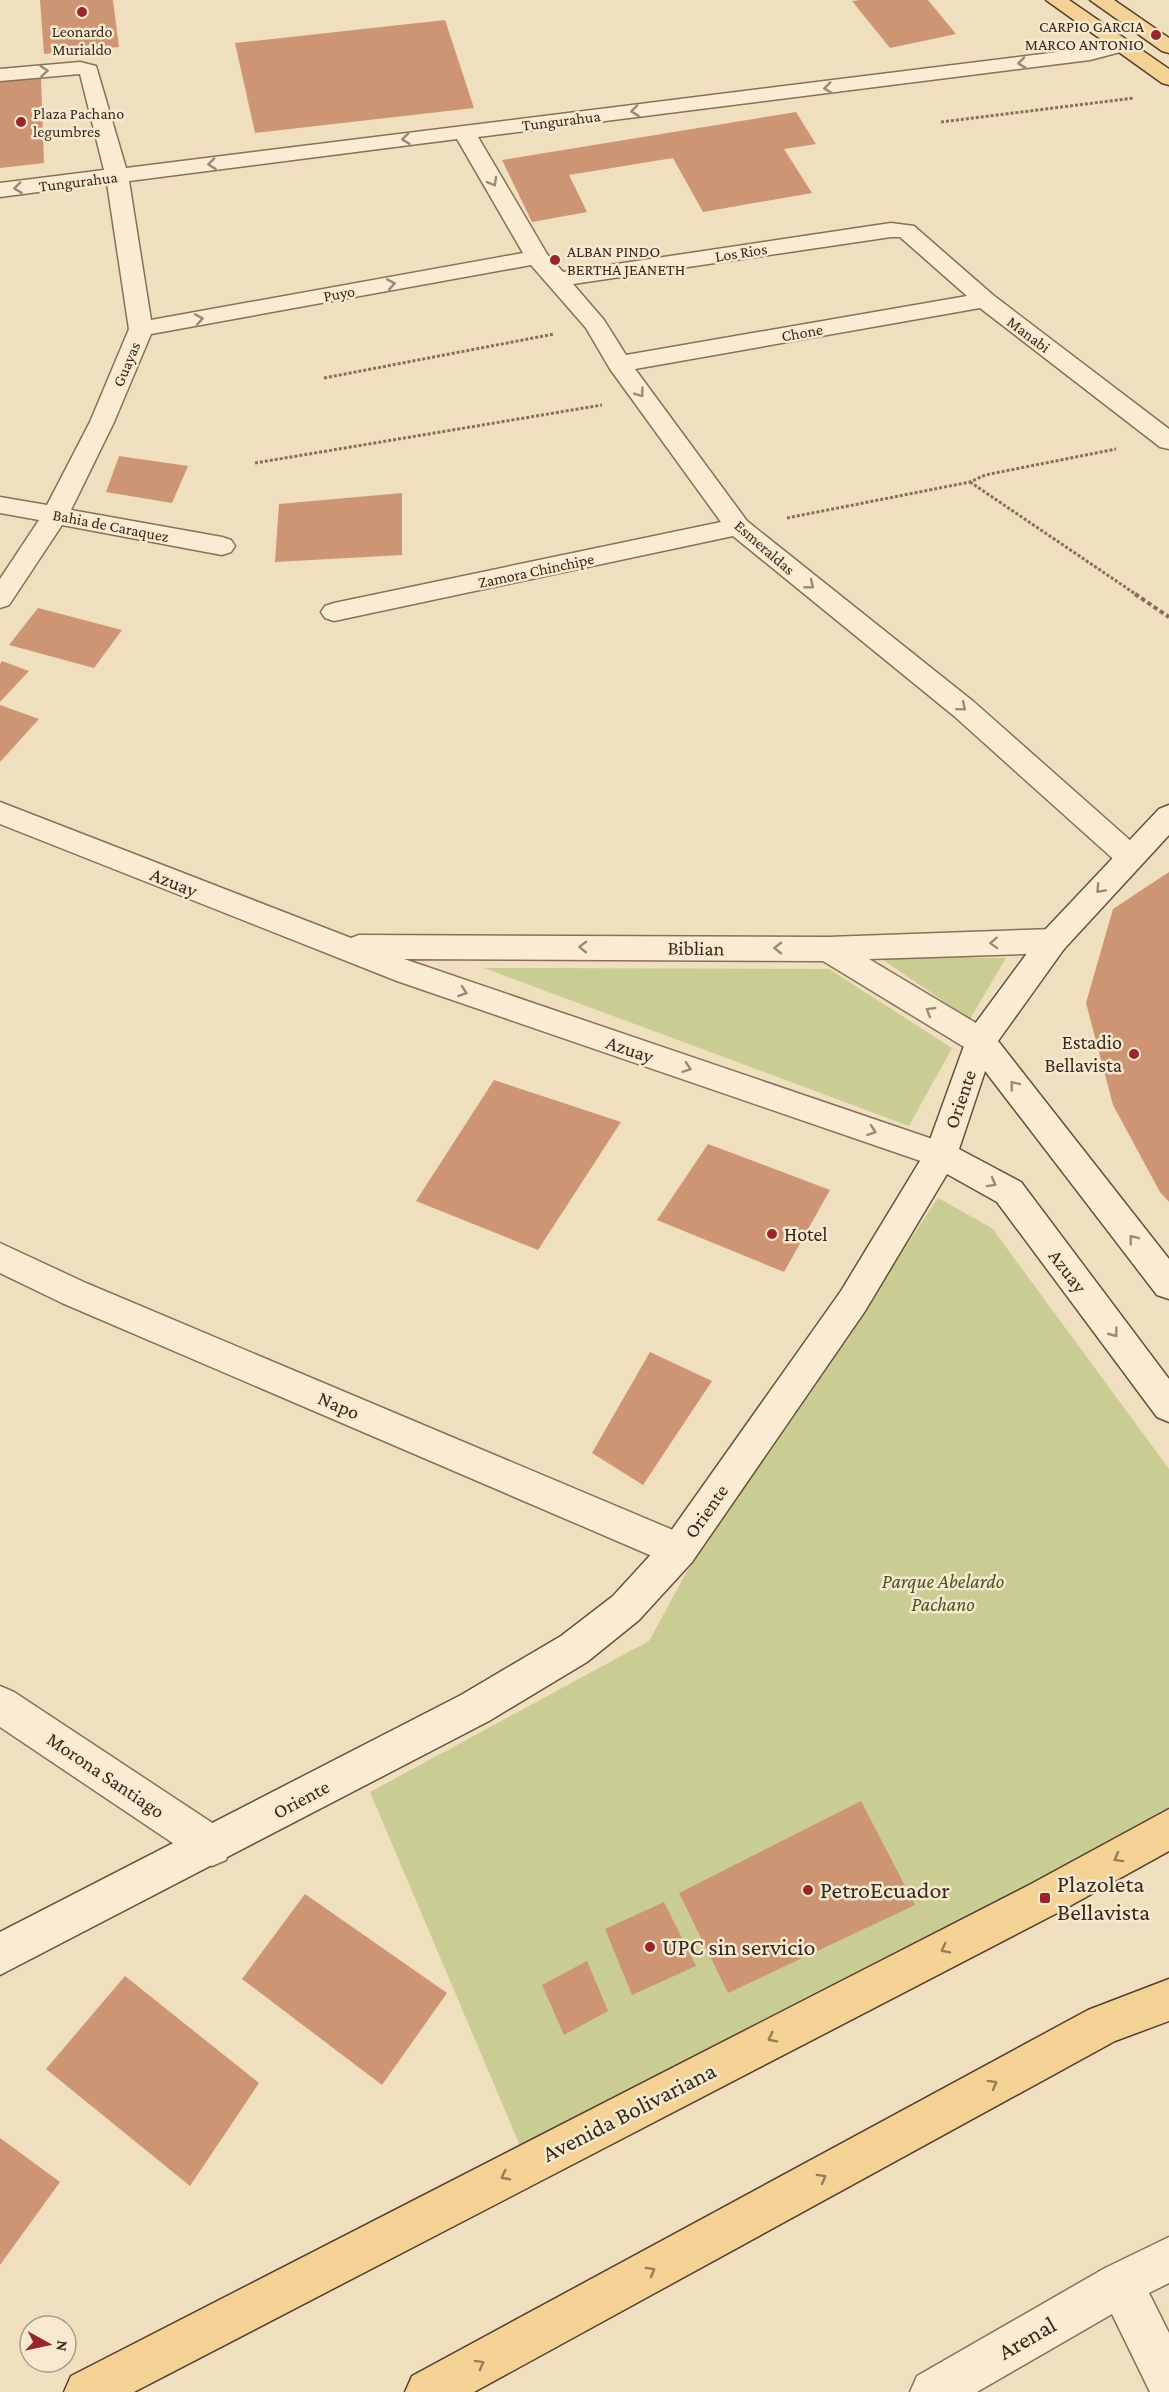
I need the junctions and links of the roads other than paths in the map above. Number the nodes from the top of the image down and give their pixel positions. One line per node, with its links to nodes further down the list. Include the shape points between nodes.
1 (1056, 0): 3 (main road)
2 (1100, 0): 4 (main road)
3 (1120, 46): 6 (main road); 7 (street, Tungurahua, one-way to 7, via 1090,54)
4 (1169, 47)
5 (0, 75): 8 (street, Guayas, one-way to 8, via 89,70)
6 (1169, 79)
7 (464, 132): 8 (street, Tungurahua, one-way to 8); 11 (street, Esmeraldas, one-way to 11)
8 (117, 176): 9 (street, Tungurahua, one-way to 9); 14 (street, Guayas)
9 (0, 190)
10 (891, 230): 12 (street, Los Rios); 13 (street, Manabi, via 906,231)
11 (537, 257): 12 (street, Esmeraldas); 14 (street, Puyo, one-way to 11)
12 (556, 280): 15 (street, Esmeraldas, via 596,325)
13 (985, 300): 15 (street, Chone); 16 (street, Manabi)
14 (141, 329): 18 (street, Guayas, via 102,422)
15 (619, 364): 19 (street, Esmeraldas, one-way to 19)
16 (1168, 440)
17 (0, 505): 18 (street, Bahia de Caraquez)
18 (56, 514): 20 (street, Bahia de Caraquez); 21 (street, Guayas)
19 (738, 527): 22 (street, Zamora Chinchipe); 25 (street, Esmeraldas, one-way to 25, via 964,708)
20 (222, 546)
21 (0, 599)
22 (334, 612)
23 (0, 813): 27 (street, Azuay)
24 (1169, 816): 25 (street, Oriente)
25 (1130, 857): 26 (street, Oriente, one-way to 26)
26 (1053, 941): 28 (street, Biblian, one-way to 28); 29 (street, Oriente)
27 (339, 947): 28 (street, Biblian, one-way to 27); 30 (street, Azuay, one-way to 30)
28 (828, 949): 29 (street, one-way to 28)
29 (980, 1041): 30 (street, Oriente); 32 (street, one-way to 29)
30 (941, 1155): 33 (street, Azuay, one-way to 33, via 1008,1192); 34 (street, Oriente, via 853,1301)
31 (0, 1257): 34 (street, Napo, via 74,1293)
32 (1169, 1285)
33 (1169, 1406)
34 (679, 1550): 37 (street, Oriente, via 626,1608 574,1649 475,1708)
35 (0, 1705): 37 (street, Morona Santiago)
36 (1169, 1829): 43 (main road, Avenida Bolivariana, one-way to 43, via 1035,1903)
37 (212, 1846): 38 (street, Oriente)
38 (0, 1954)
39 (1169, 2000): 44 (main road, one-way to 39, via 1103,2025)
40 (1169, 2259): 41 (street, Arenal)
41 (1121, 2284): 42 (street); 45 (street, Arenal)
42 (1169, 2381)
43 (87, 2392)
44 (428, 2392)
45 (933, 2392)

